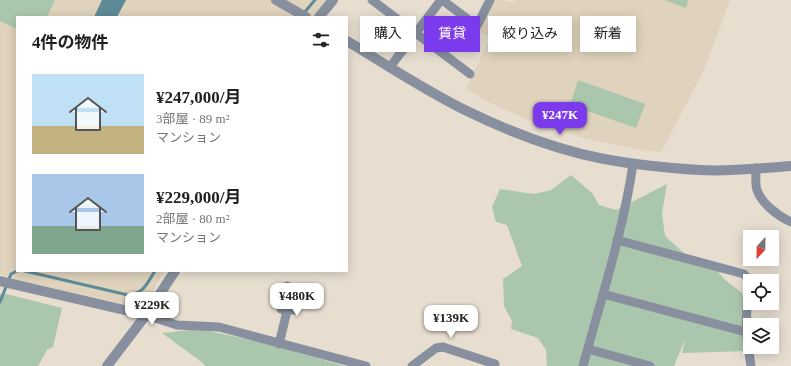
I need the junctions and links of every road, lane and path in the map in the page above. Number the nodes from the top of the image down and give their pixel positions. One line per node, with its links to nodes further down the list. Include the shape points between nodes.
1 (276, 0): 6 (street)
2 (333, 0): 7 (street)
3 (372, 0): 8 (street)
4 (442, 0): 5 (street, via 477,26); 9 (street)
5 (490, 0)
6 (304, 16)
7 (320, 16)
8 (393, 16)
9 (416, 34): 13 (street)
10 (348, 42): 12 (street)
11 (402, 52): 12 (street)
12 (390, 67): 14 (street, via 467,111 517,133 579,153)
13 (470, 74)
14 (633, 164): 16 (street, via 702,170); 18 (street)
15 (791, 166): 16 (street)
16 (756, 168): 17 (street, via 757,189 762,199 782,218)
17 (791, 222)
18 (617, 240): 22 (street); 24 (street, via 744,274 748,279)
19 (174, 272): 23 (street)
20 (0, 281): 23 (street)
21 (287, 286): 26 (street, via 295,290 297,295 293,310 288,309)
22 (603, 294): 25 (street); 27 (street)
23 (146, 315): 26 (street, via 177,325 219,327); 30 (street)
24 (747, 318)
25 (743, 331)
26 (279, 344): 31 (street)
27 (588, 349): 33 (street); 34 (street)
28 (749, 354): 35 (street)
29 (495, 364): 32 (street, via 443,347 436,348)
30 (107, 366)
31 (366, 366)
32 (412, 366)
33 (583, 366)
34 (650, 366)
35 (751, 366)

